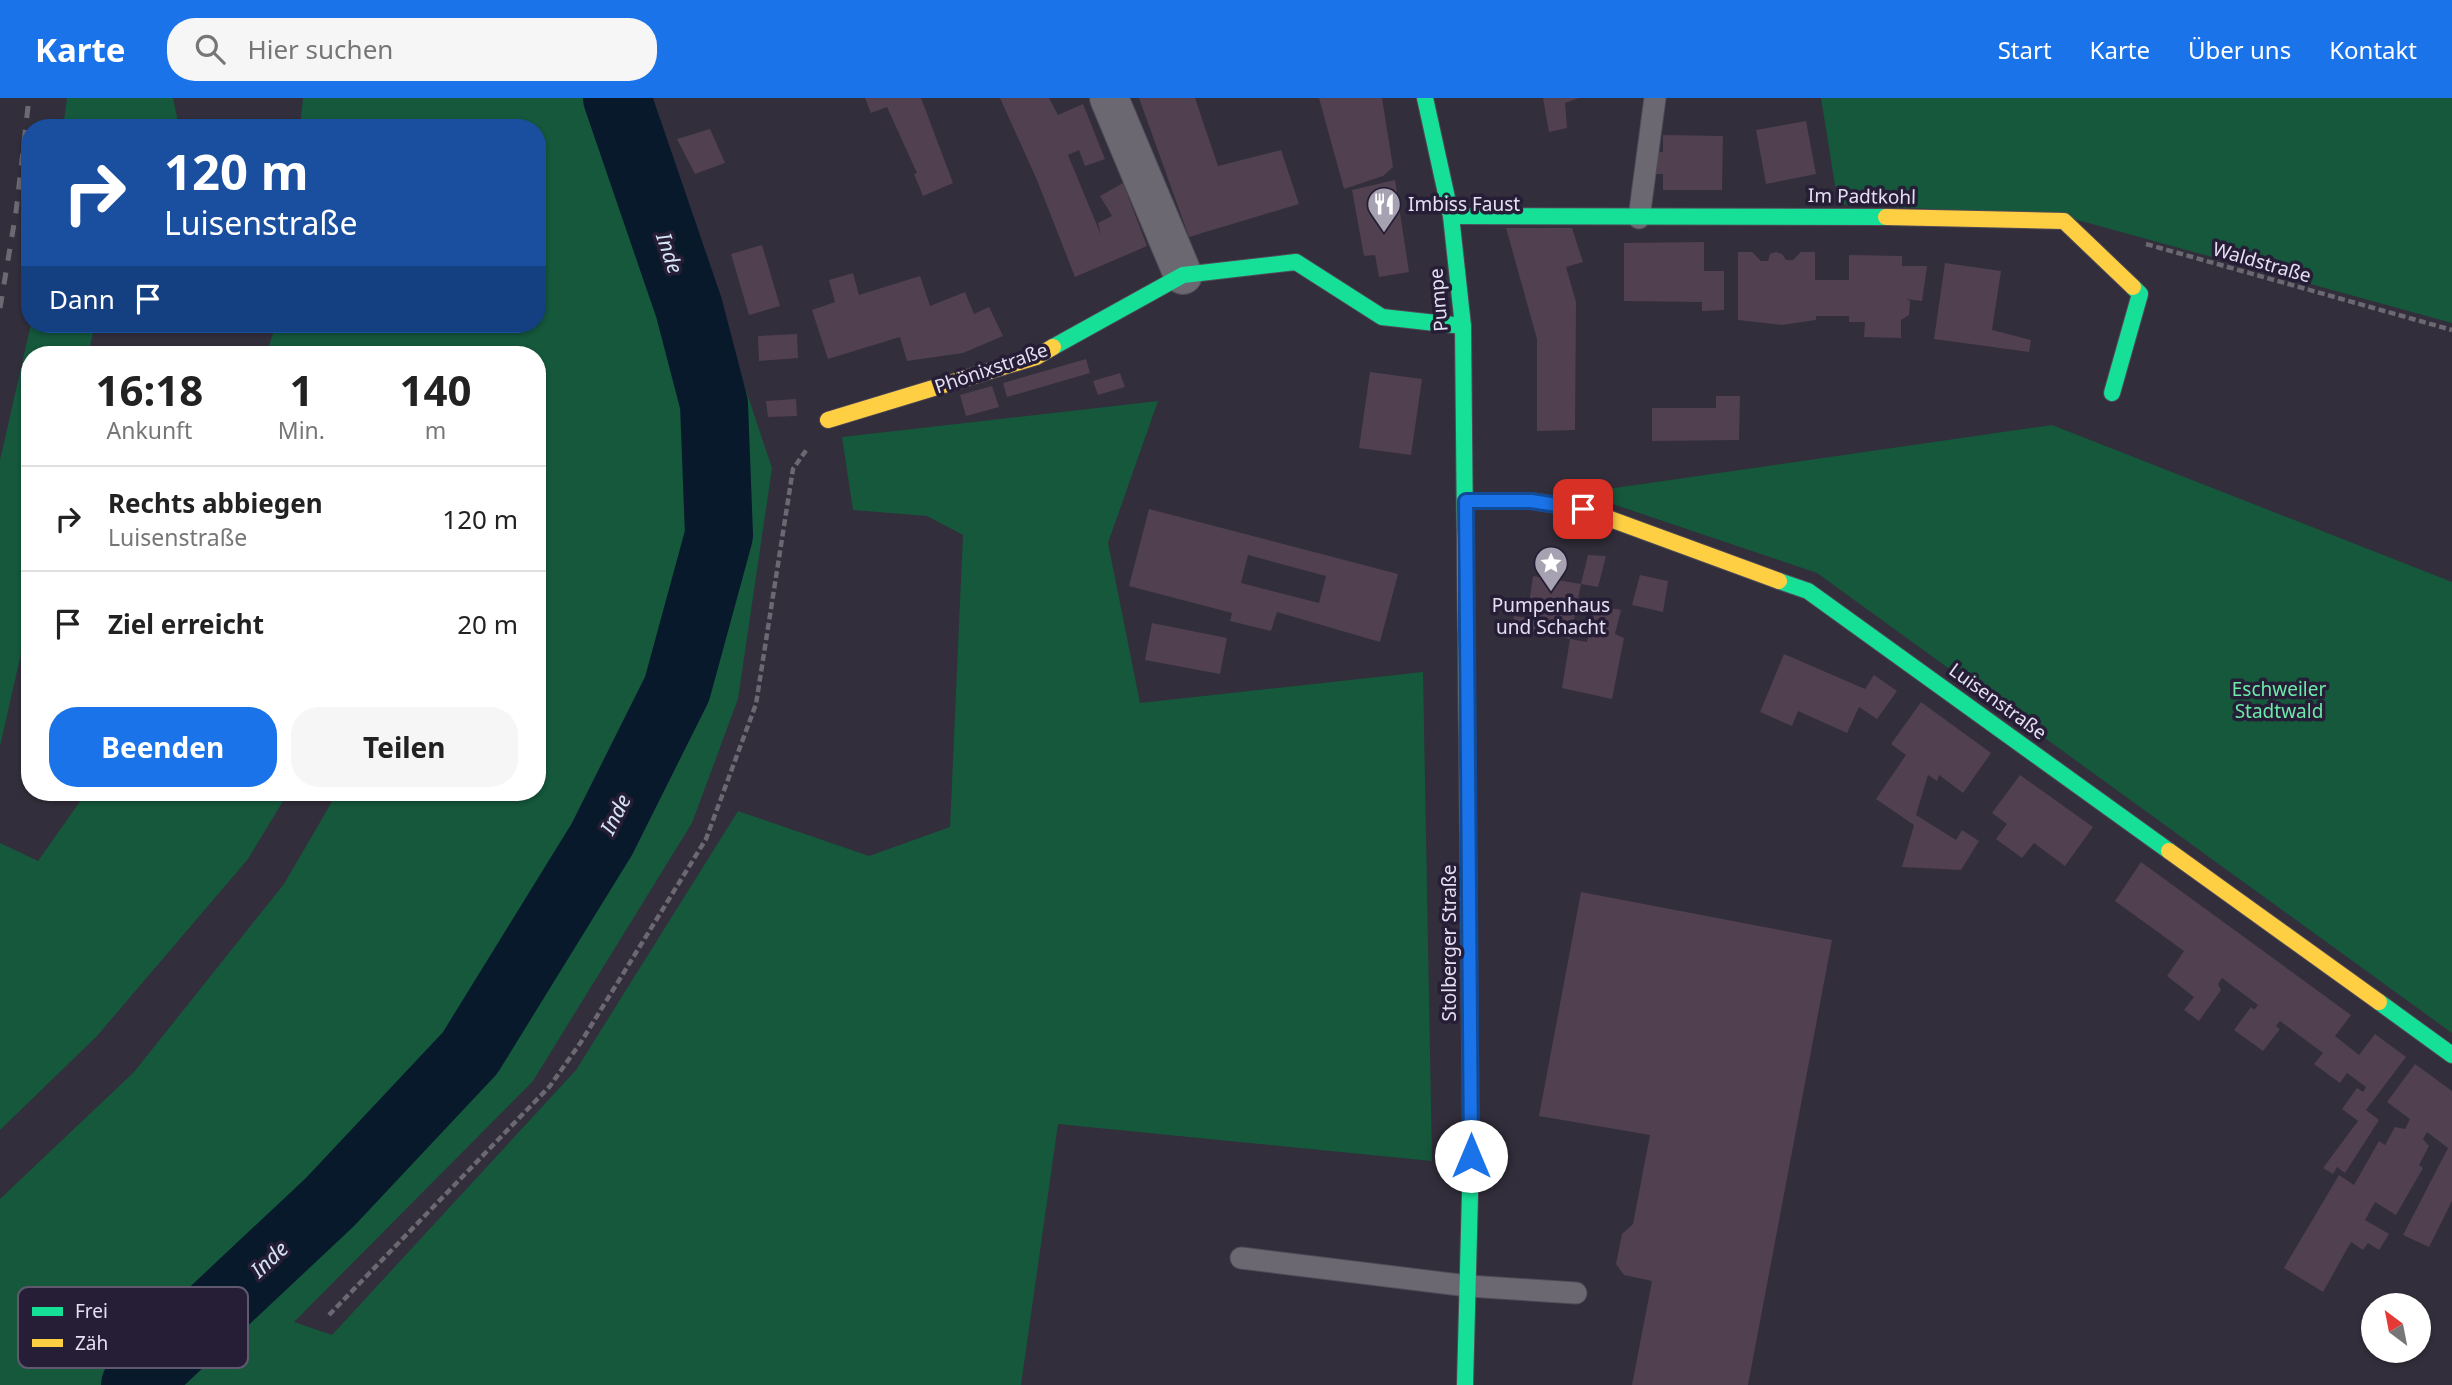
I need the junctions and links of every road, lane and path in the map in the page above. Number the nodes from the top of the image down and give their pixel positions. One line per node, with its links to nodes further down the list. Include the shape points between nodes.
1 (1109, 98): 7 (street)
2 (1425, 98): 4 (street, Pumpe)
3 (1655, 98): 5 (lane)
4 (1451, 216): 5 (street, Im Padtkohl); 8 (street, Pumpe)
5 (1639, 218): 10 (street, Im Padtkohl, via 2064,221 2140,294)
6 (2145, 243): 9 (path, Waldstraße)
7 (1183, 275): 8 (street, Phönixstraße, via 1296,262 1382,317); 11 (street, Phönixstraße, via 1036,357)
8 (1463, 326): 12 (street, Pumpe)
9 (2452, 330)
10 (2112, 393)
11 (828, 420): 17 (path, via 793,469 756,704 706,839 550,1086)
12 (1466, 501): 13 (street, Luisenstraße, via 1531,501 1583,509 1808,591); 15 (street, Stolberger Straße)
13 (2452, 1055)
14 (1241, 1258): 15 (lane)
15 (1468, 1286): 16 (lane); 18 (street, Stolberger Straße)
16 (1576, 1293)
17 (329, 1315)
18 (1465, 1385)

